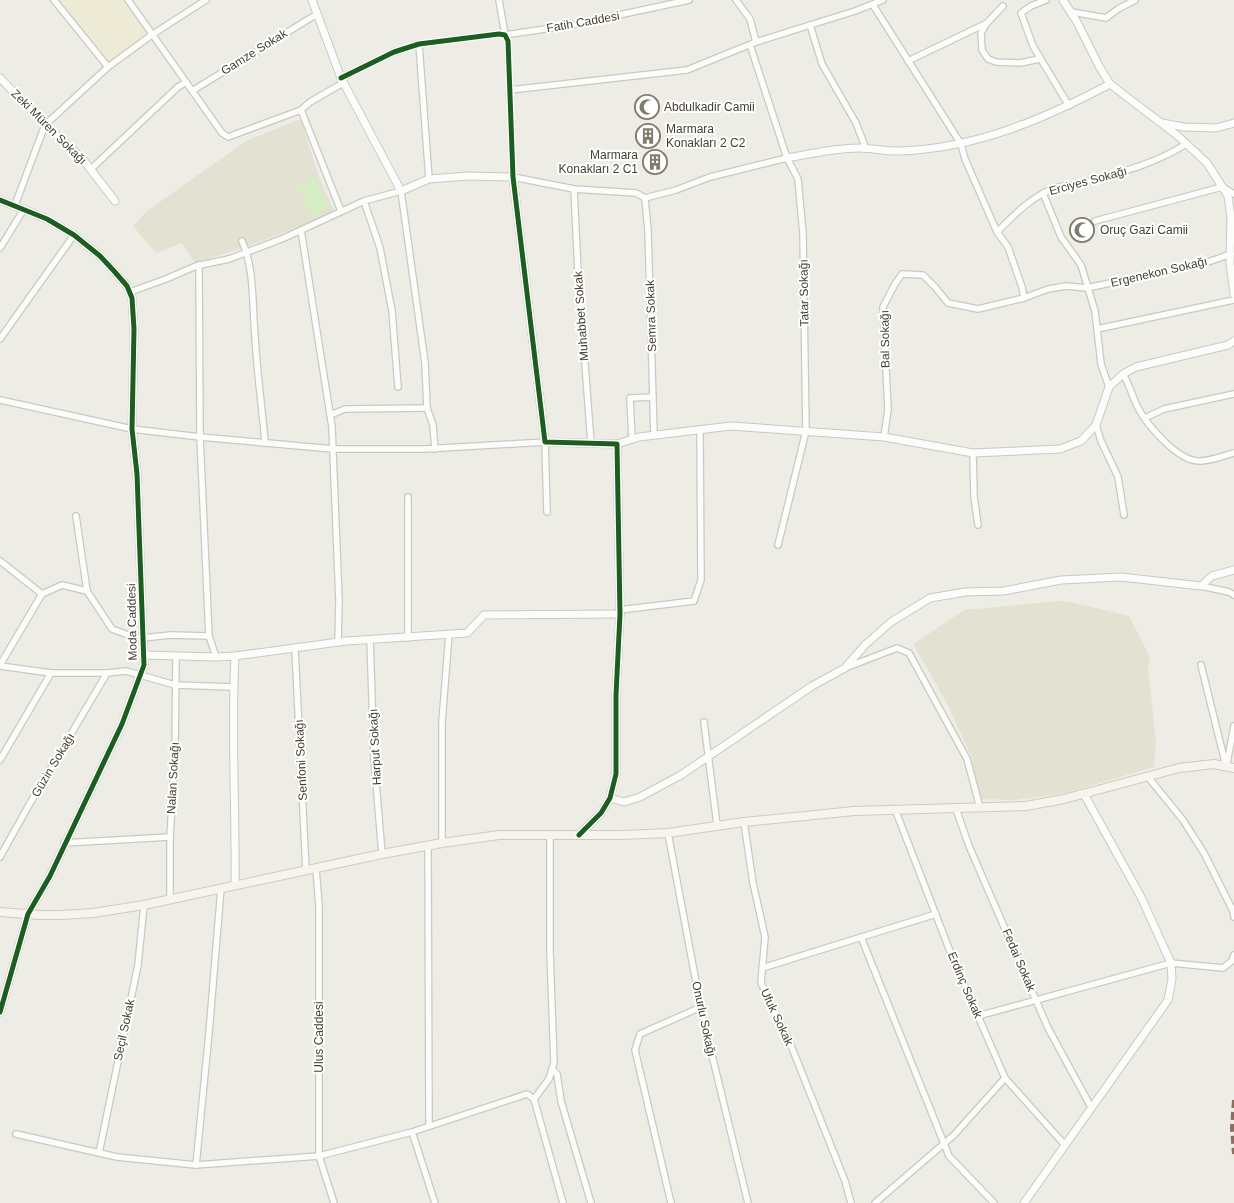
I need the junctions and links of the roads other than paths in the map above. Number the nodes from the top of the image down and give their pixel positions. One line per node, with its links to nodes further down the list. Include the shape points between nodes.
1 (54, 0): 24 (street)
2 (128, 0): 18 (street)
3 (206, 0): 18 (street)
4 (312, 0): 15 (street)
5 (499, 0): 19 (street)
6 (689, 0): 19 (street, Fatih Caddesi, via 572,25)
7 (736, 0): 20 (street, Tatar Sokağı, via 750,19)
8 (883, 0): 12 (street)
9 (1046, 0): 22 (street, via 1021,13)
10 (1063, 0): 14 (street)
11 (1135, 0): 14 (street, via 1106,18)
12 (872, 5): 17 (street); 23 (street)
13 (1003, 6): 16 (street)
14 (1072, 12): 28 (street)
15 (317, 14): 26 (street); 30 (street, Gamze Sokak)
16 (986, 24): 22 (street, via 981,33 982,50 988,59 1020,63); 23 (street)
17 (810, 25): 20 (street); 38 (street, via 822,64 856,122)
18 (153, 34): 24 (street); 27 (street)
19 (506, 35): 21 (street, Fatih Caddesi); 29 (street)
20 (753, 43): 29 (street, via 687,70); 39 (street, Tatar Sokağı)
21 (419, 44): 26 (street, Fatih Caddesi, via 394,52); 42 (street)
22 (1040, 59): 31 (street)
23 (908, 61): 36 (street)
24 (108, 67): 35 (street)
25 (0, 78): 35 (street, Zeki Müren Sokağı)
26 (342, 81): 32 (street, Fatih Caddesi); 45 (street)
27 (186, 82): 30 (street); 40 (street)
28 (1110, 84): 31 (street); 33 (street)
29 (510, 90): 41 (street)
30 (192, 91): 32 (street, Fatih Caddesi, via 228,137)
31 (1069, 106): 36 (street, via 1019,127)
32 (301, 110): 54 (street)
33 (1162, 123): 34 (street, via 1216,128); 37 (street)
34 (1234, 123)
35 (45, 124): 40 (street, Zeki Müren Sokağı); 52 (street)
36 (961, 144): 38 (street, via 900,152); 57 (street)
37 (1186, 144): 43 (street, via 1207,163); 46 (street, Erciyes Sokağı, via 1169,155 1135,168)
38 (866, 149): 39 (street)
39 (787, 158): 48 (street, via 710,177); 85 (street, Tatar Sokağı, via 798,179 801,199)
40 (91, 169): 50 (street, Zeki Müren Sokağı)
41 (513, 177): 42 (street); 44 (street); 91 (street)
42 (429, 179): 45 (street)
43 (1222, 187): 47 (street); 55 (street); 62 (street, via 1228,196 1231,218)
44 (574, 189): 48 (street, via 636,193); 92 (street, Muhabbet Sokak)
45 (401, 191): 51 (street); 79 (street, via 425,363)
46 (1043, 193): 57 (street, Erciyes Sokağı); 64 (street, via 1061,237 1081,265)
47 (1234, 194)
48 (645, 198): 77 (street, Semra Sokak)
49 (0, 200): 52 (street)
50 (115, 201)
51 (364, 201): 54 (street); 74 (street, via 380,248 392,311)
52 (14, 205): 53 (street)
53 (24, 209): 58 (street); 60 (street)
54 (341, 211): 56 (street)
55 (1095, 221)
56 (301, 230): 61 (street); 80 (street)
57 (997, 232): 67 (street, via 1008,247)
58 (74, 235): 65 (street, via 100,256); 71 (street)
59 (242, 241): 61 (street)
60 (0, 248)
61 (247, 252): 63 (street); 90 (street)
62 (1231, 254): 64 (street, Ergenekon Sokağı, via 1208,262); 66 (street)
63 (199, 265): 65 (street); 87 (street)
64 (1087, 288): 67 (street, Ergenekon Sokağı, via 1066,286); 70 (street)
65 (130, 292): 84 (street, Moda Caddesi, via 134,329)
66 (1234, 294)
67 (1024, 298): 69 (street, Ergenekon Sokağı, via 978,309)
68 (1234, 300): 70 (street)
69 (948, 303): 88 (street, Bal Sokağı, via 922,275 911,273 902,274 883,307 888,410)
70 (1097, 329): 75 (street, via 1101,364)
71 (0, 339)
72 (1234, 341): 73 (street, via 1136,367)
73 (1123, 374): 75 (street); 81 (street)
74 (398, 387)
75 (1109, 387): 82 (street)
76 (1234, 394): 81 (street, via 1164,409)
77 (653, 396): 86 (street, Semra Sokak); 89 (street, via 630,398)
78 (0, 400): 84 (street)
79 (428, 408): 80 (street, via 345,409); 94 (street)
80 (330, 414): 95 (street)
81 (1145, 418): 97 (street, via 1175,451 1185,457 1199,461)
82 (1096, 425): 96 (street, via 1081,441 1060,449); 100 (street, via 1118,477)
83 (700, 429): 85 (street, via 731,426); 86 (street); 110 (street, via 701,580 694,601)
84 (132, 430): 87 (street); 113 (street, Moda Caddesi, via 138,474)
85 (806, 431): 88 (street); 103 (street, Tatar Sokağı)
86 (654, 435): 89 (street)
87 (200, 437): 90 (street); 112 (street)
88 (884, 437): 96 (street)
89 (632, 439): 93 (street)
90 (265, 442): 95 (street)
91 (545, 442): 92 (street); 94 (street); 99 (street)
92 (591, 443): 93 (street)
93 (617, 444): 110 (street)
94 (435, 448): 95 (street)
95 (333, 449): 116 (street)
96 (973, 453): 102 (street)
97 (1234, 453)
98 (408, 497): 114 (street)
99 (547, 512)
100 (1124, 515)
101 (76, 516): 107 (street)
102 (978, 525)
103 (778, 545)
104 (0, 561): 108 (street)
105 (1234, 570): 106 (street, via 1212,576)
106 (1201, 586): 109 (street); 124 (street, via 1121,577 1061,580 1004,591 964,592 930,598 891,622 865,645)
107 (87, 591): 108 (street, via 62,585); 113 (street, via 112,628)
108 (42, 594): 122 (street)
109 (1234, 595)
110 (620, 612): 111 (street, via 484,614 467,633); 137 (street, via 616,774)
111 (449, 634): 114 (street); 148 (street, via 442,722)
112 (209, 636): 113 (street); 121 (street)
113 (142, 638): 118 (street, Moda Caddesi)
114 (408, 638): 115 (street)
115 (370, 639): 116 (street); 150 (street, Harput Sokağı, via 374,758)
116 (338, 642): 117 (street)
117 (295, 649): 120 (street); 153 (street, Senfoni Sokağı)
118 (142, 655): 119 (street); 127 (street, Moda Caddesi)
119 (176, 656): 121 (street); 128 (street, Nalan Sokağı)
120 (235, 656): 121 (street); 129 (street)
121 (216, 657)
122 (0, 665): 125 (street)
123 (1201, 665): 134 (street)
124 (846, 668): 132 (street, via 812,686); 139 (street, via 897,648 909,653 967,759)
125 (51, 673): 126 (street); 133 (street)
126 (107, 673): 127 (street, via 126,671); 151 (street, Güzin Sokağı)
127 (141, 675): 128 (street); 147 (street, Moda Caddesi, via 122,724)
128 (175, 685): 129 (street); 146 (street, Nalan Sokağı)
129 (233, 687): 154 (street)
130 (704, 722): 132 (street)
131 (1234, 726): 134 (street)
132 (707, 757): 137 (street, via 640,797 624,802); 142 (street)
133 (0, 760)
134 (1230, 767): 135 (main road, via 1214,764 1179,768)
135 (1148, 777): 136 (main road); 161 (street, via 1183,820)
136 (1084, 794): 139 (main road, via 1026,806); 164 (street, via 1141,897)
137 (610, 798): 145 (street)
138 (956, 808): 139 (main road); 140 (main road); 166 (street, Fedai Sokak, via 969,846)
139 (980, 808)
140 (895, 809): 141 (main road); 160 (street, Erdinç Sokak)
141 (744, 822): 142 (main road); 165 (street, Ufuk Sokak, via 764,937)
142 (716, 826): 143 (main road)
143 (668, 833): 145 (main road); 167 (street, Onurlu Sokağı)
144 (550, 835): 145 (main road); 148 (main road, via 499,835); 170 (street)
145 (579, 835)
146 (170, 837): 147 (street); 156 (street, Nalan Sokağı)
147 (64, 843): 159 (street, Moda Caddesi)
148 (442, 843): 149 (main road)
149 (428, 846): 150 (main road); 174 (street)
150 (382, 854): 152 (main road)
151 (0, 857)
152 (316, 868): 153 (main road); 180 (street, Ulus Caddesi, via 319,906)
153 (306, 870): 154 (main road)
154 (235, 885): 155 (main road)
155 (221, 888): 156 (main road); 181 (street)
156 (170, 899): 157 (main road)
157 (144, 905): 159 (main road, via 85,913); 179 (street, Seçil Sokak, via 138,965)
158 (0, 912): 159 (main road)
159 (28, 914): 168 (street, Moda Caddesi)
160 (936, 914): 162 (street); 169 (street, Erdinç Sokak)
161 (1234, 917)
162 (861, 937): 165 (street); 177 (street)
163 (1234, 955): 164 (street, via 1223,968)
164 (1171, 963): 166 (street); 173 (street, via 1168,1000)
165 (762, 968): 188 (street, Ufuk Sokak, via 762,983 788,1038)
166 (1036, 1001): 169 (street); 173 (street, Fedai Sokak)
167 (701, 1006): 186 (street, via 640,1034 635,1050); 187 (street, Onurlu Sokağı)
168 (0, 1012)
169 (978, 1016): 171 (street, Erdinç Sokak)
170 (552, 1069): 172 (street); 185 (street, via 557,1074 561,1101)
171 (1006, 1078): 177 (street); 178 (street, Erdinç Sokak)
172 (534, 1099): 174 (street, via 527,1094); 184 (street)
173 (1091, 1107): 178 (street)
174 (429, 1126): 175 (street)
175 (412, 1132): 180 (street); 183 (street)
176 (16, 1134): 179 (street)
177 (945, 1143): 189 (street); 190 (street, via 949,1156)
178 (1064, 1144): 191 (street)
179 (99, 1153): 181 (street)
180 (319, 1156): 181 (street); 182 (street, Ulus Caddesi)
181 (196, 1165)
182 (334, 1203)
183 (435, 1203)
184 (564, 1203)
185 (591, 1203)
186 (671, 1203)
187 (748, 1203)
188 (851, 1203)
189 (876, 1203)
190 (994, 1203)
191 (1024, 1203)

